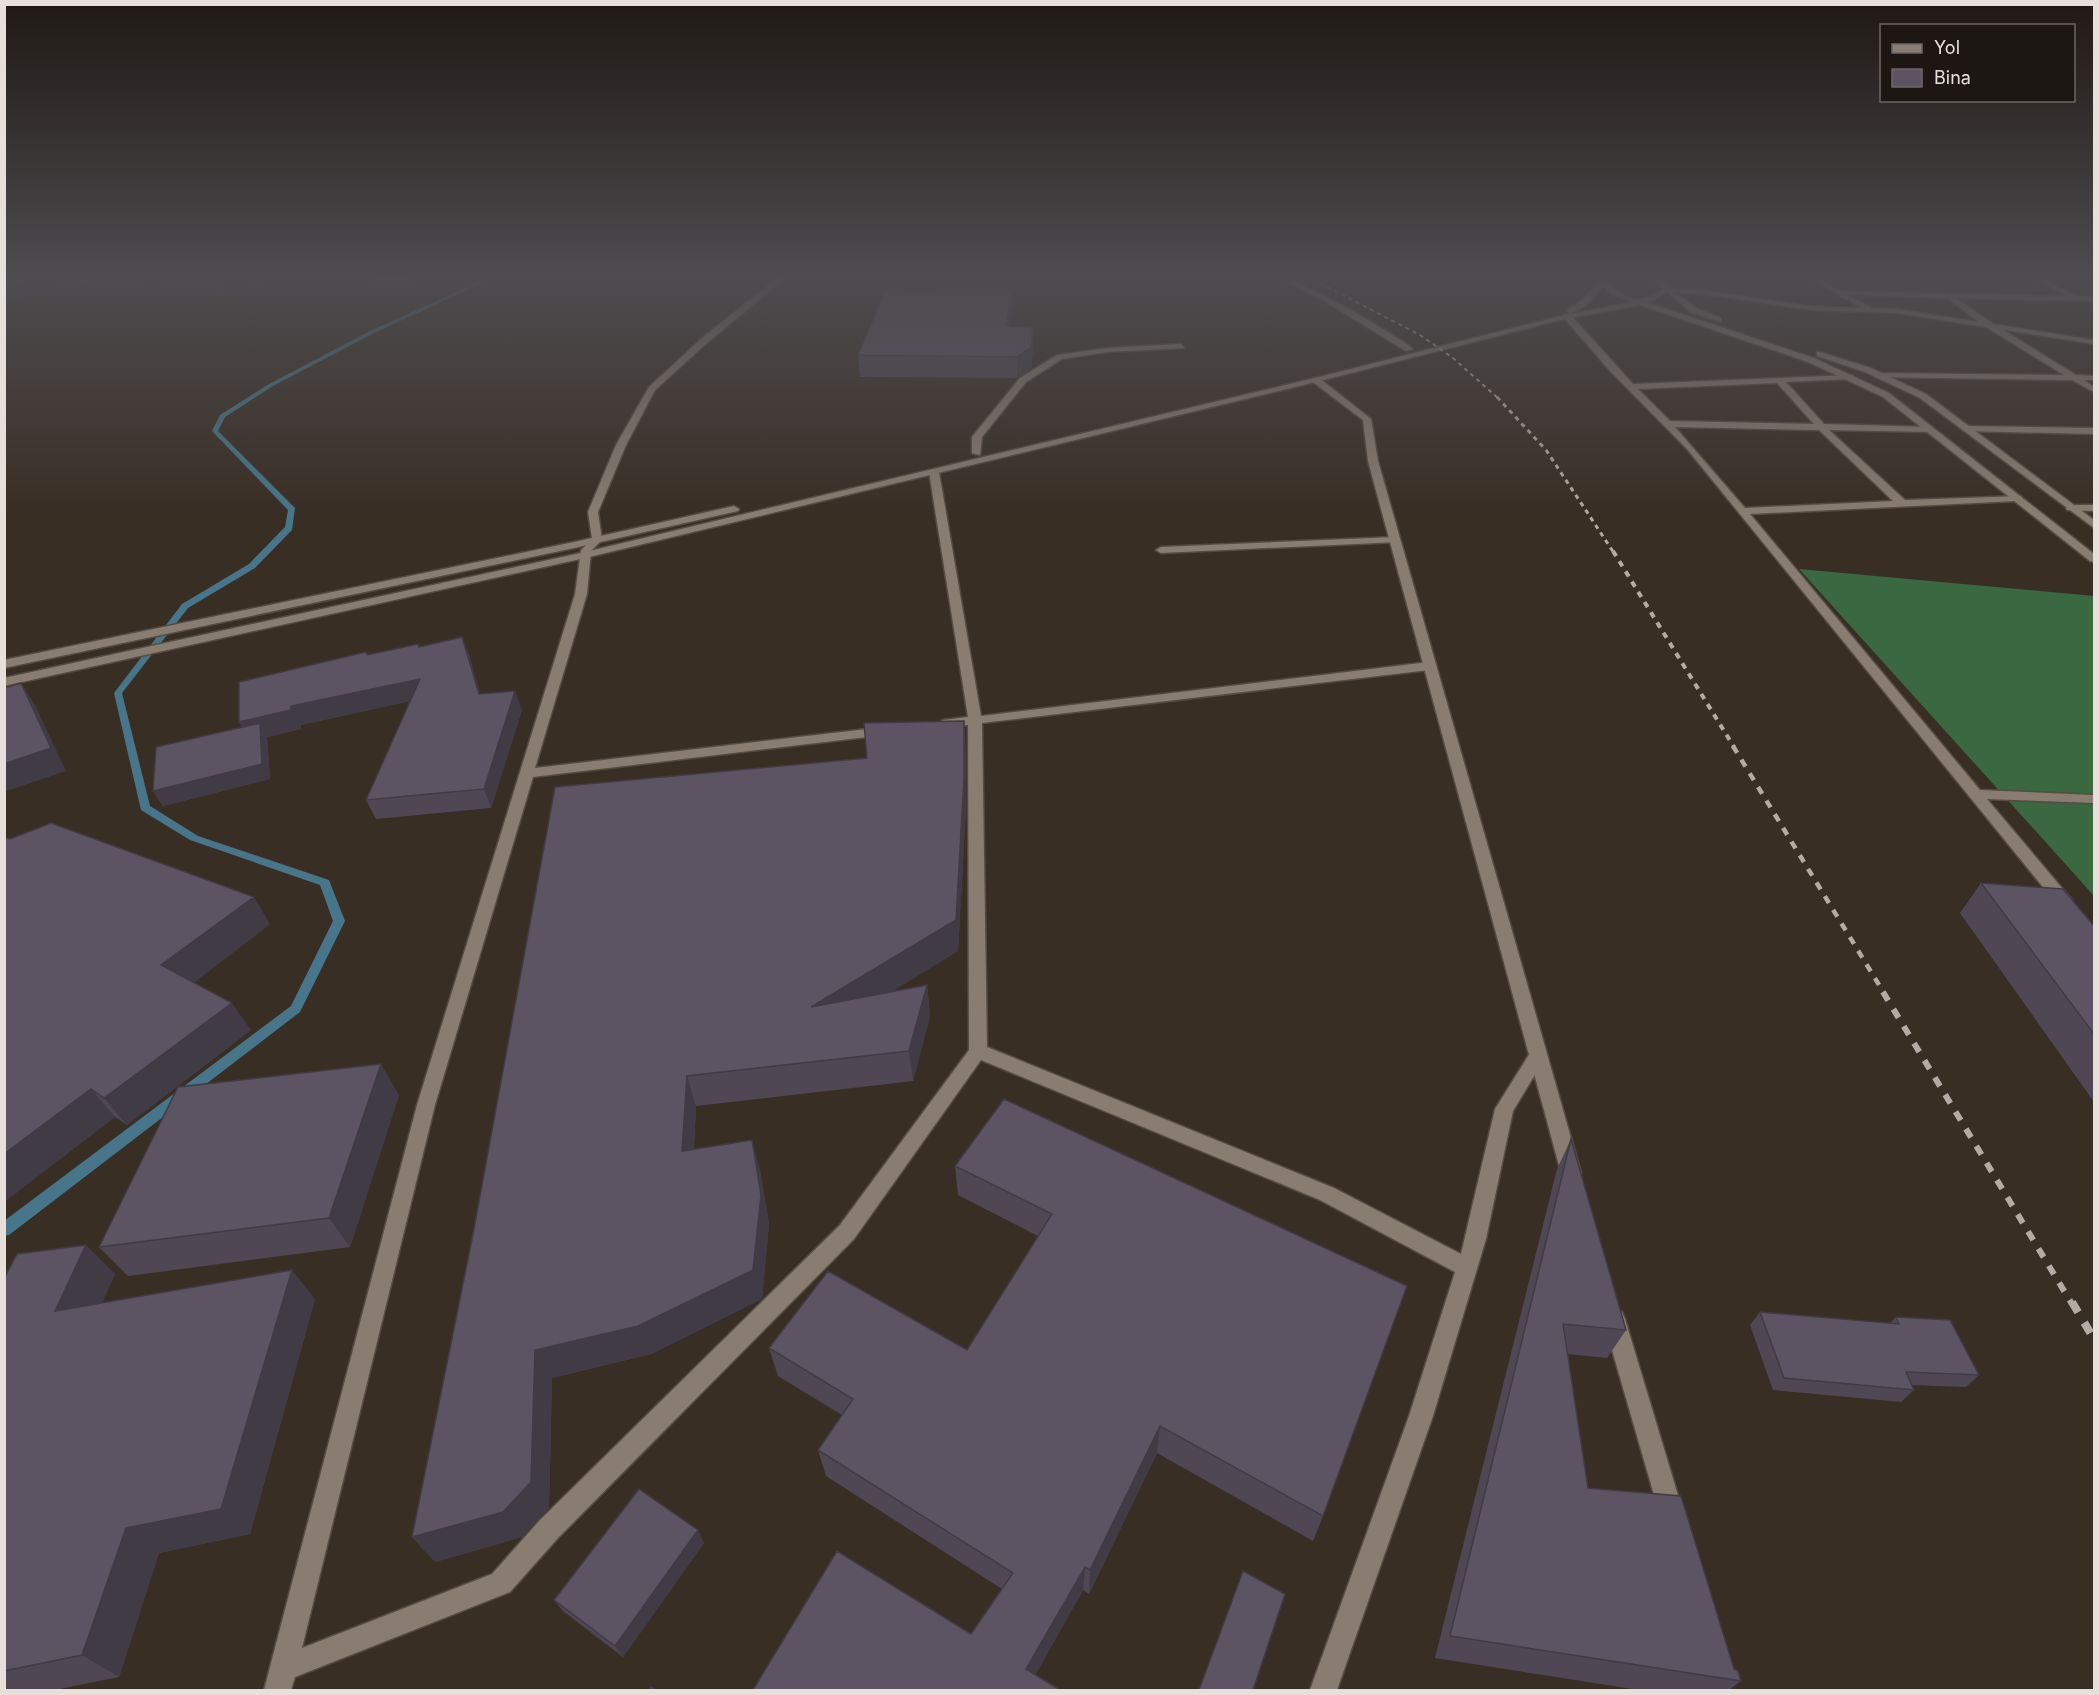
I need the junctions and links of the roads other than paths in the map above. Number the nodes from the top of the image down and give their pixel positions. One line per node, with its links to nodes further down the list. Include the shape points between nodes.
1 (689, 355): 30 (street, via 652,389 621,445 593,512)
2 (1073, 355): 22 (street, via 1060,357 1023,380 977,437)
3 (1385, 355): 22 (street)
4 (1414, 355): 13 (street)
5 (1602, 355): 15 (street)
6 (1796, 355): 10 (street)
7 (1821, 355): 9 (street)
8 (2036, 355): 11 (street)
9 (1878, 375): 11 (street); 20 (street, via 1923,396)
10 (1851, 377): 14 (street); 19 (street, via 1886,395)
11 (2071, 378): 12 (street); 16 (street)
12 (2094, 378)
13 (1316, 380): 23 (street); 31 (street, via 1367,419 1373,461)
14 (1779, 380): 15 (street); 18 (street)
15 (1630, 387): 17 (street)
16 (2094, 390)
17 (1667, 424): 18 (street); 28 (street)
18 (1821, 428): 19 (street); 25 (street)
19 (1929, 429): 24 (street)
20 (1966, 429): 21 (street); 26 (street)
21 (2094, 431)
22 (977, 453): 30 (street)
23 (934, 472): 33 (street); 38 (street)
24 (2017, 498): 25 (street); 34 (street)
25 (1902, 503): 28 (street)
26 (2071, 508): 27 (street); 29 (street)
27 (2094, 508)
28 (1743, 511): 42 (street)
29 (2094, 525)
30 (597, 540): 33 (street); 35 (street)
31 (1395, 540): 32 (street); 36 (street)
32 (1161, 550)
33 (585, 555): 37 (street); 41 (street, via 581,594)
34 (2094, 559)
35 (4, 664)
36 (1429, 666): 38 (street); 46 (street)
37 (4, 682)
38 (975, 720): 39 (street); 45 (street)
39 (928, 726)
40 (893, 730): 41 (street)
41 (528, 773): 51 (street, via 426,1105)
42 (1976, 794): 43 (street); 44 (street)
43 (2094, 799)
44 (2072, 911)
45 (978, 1051): 48 (street, via 1327,1194); 51 (street, via 847,1232 549,1529 501,1583)
46 (1536, 1058): 47 (street); 48 (street, via 1504,1108)
47 (1577, 1196)
48 (1467, 1268): 53 (street, via 1421,1416)
49 (1608, 1299): 50 (street)
50 (1676, 1529)
51 (284, 1668): 52 (street)
52 (278, 1690)
53 (1324, 1690)

